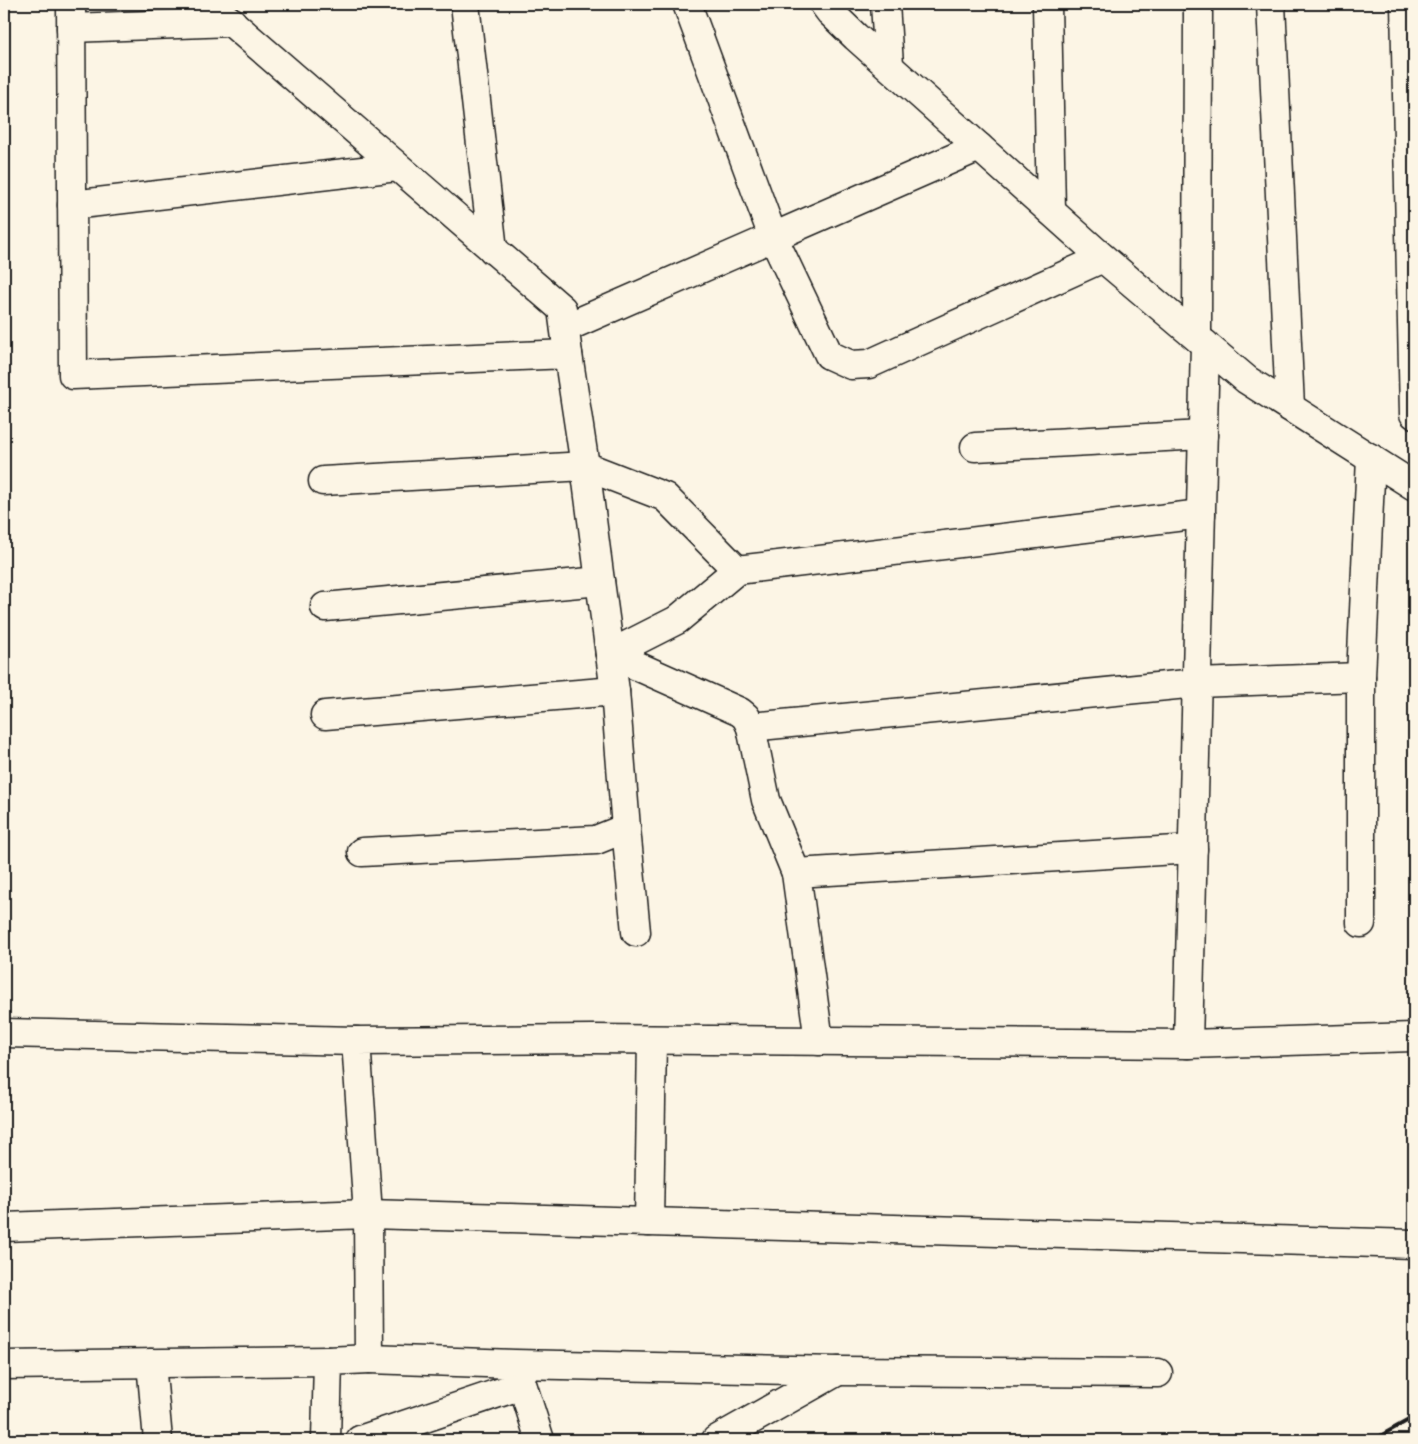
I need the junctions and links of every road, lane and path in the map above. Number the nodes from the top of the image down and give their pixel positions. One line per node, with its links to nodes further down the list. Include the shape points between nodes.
1 (210, 4): 11 (street)
2 (687, 4): 17 (street)
3 (824, 4): 12 (street)
4 (886, 4): 12 (street)
5 (1047, 4): 16 (street)
6 (1198, 4): 20 (street)
7 (1271, 4): 22 (street)
8 (1405, 4): 23 (street)
9 (469, 5): 18 (street)
10 (71, 16): 11 (street); 15 (street)
11 (232, 22): 14 (street)
12 (889, 66): 13 (street)
13 (980, 147): 16 (street); 17 (street)
14 (397, 167): 15 (street); 18 (street)
15 (72, 205): 21 (street, via 74,375)
16 (1051, 211): 19 (street)
17 (773, 237): 19 (street, via 828,355 851,365 869,364); 21 (street)
18 (493, 250): 21 (street, via 562,309)
19 (1103, 258): 20 (street)
20 (1201, 340): 22 (street, via 1247,380); 24 (street)
21 (566, 341): 27 (street)
22 (1290, 407): 26 (street)
23 (1414, 414)
24 (1202, 434): 25 (street); 30 (street)
25 (974, 447)
26 (1371, 458): 29 (street); 35 (street)
27 (585, 466): 28 (street); 31 (street, via 665,497); 32 (street)
28 (323, 481)
29 (1414, 486)
30 (1201, 514): 31 (street); 36 (street)
31 (737, 570): 34 (street, via 677,620)
32 (600, 581): 33 (street); 34 (street)
33 (325, 607)
34 (610, 654): 37 (street); 39 (street, via 740,712)
35 (1361, 677): 36 (street); 44 (street)
36 (1197, 684): 39 (street); 41 (street)
37 (616, 691): 38 (street); 40 (street)
38 (325, 715)
39 (751, 727): 43 (street, via 766,800)
40 (626, 828): 42 (street, via 596,840); 45 (street)
41 (1193, 849): 43 (street); 51 (street)
42 (362, 852)
43 (796, 872): 50 (street)
44 (1361, 923)
45 (636, 932)
46 (4, 1033): 49 (street)
47 (1413, 1037): 51 (street)
48 (652, 1040): 49 (street); 50 (street); 53 (street)
49 (356, 1041): 52 (street)
50 (819, 1041): 51 (street)
51 (1188, 1044)
52 (368, 1214): 53 (street); 54 (street); 56 (street)
53 (649, 1222): 55 (street)
54 (4, 1227)
55 (1414, 1244)
56 (369, 1359): 57 (street); 62 (street)
57 (328, 1361): 58 (street); 64 (street)
58 (151, 1363): 59 (street); 63 (street)
59 (4, 1365)
60 (838, 1371): 61 (street); 62 (street); 67 (street)
61 (1158, 1373)
62 (519, 1374): 65 (street); 66 (street)
63 (158, 1440)
64 (326, 1440)
65 (360, 1440)
66 (540, 1440)
67 (716, 1440)

